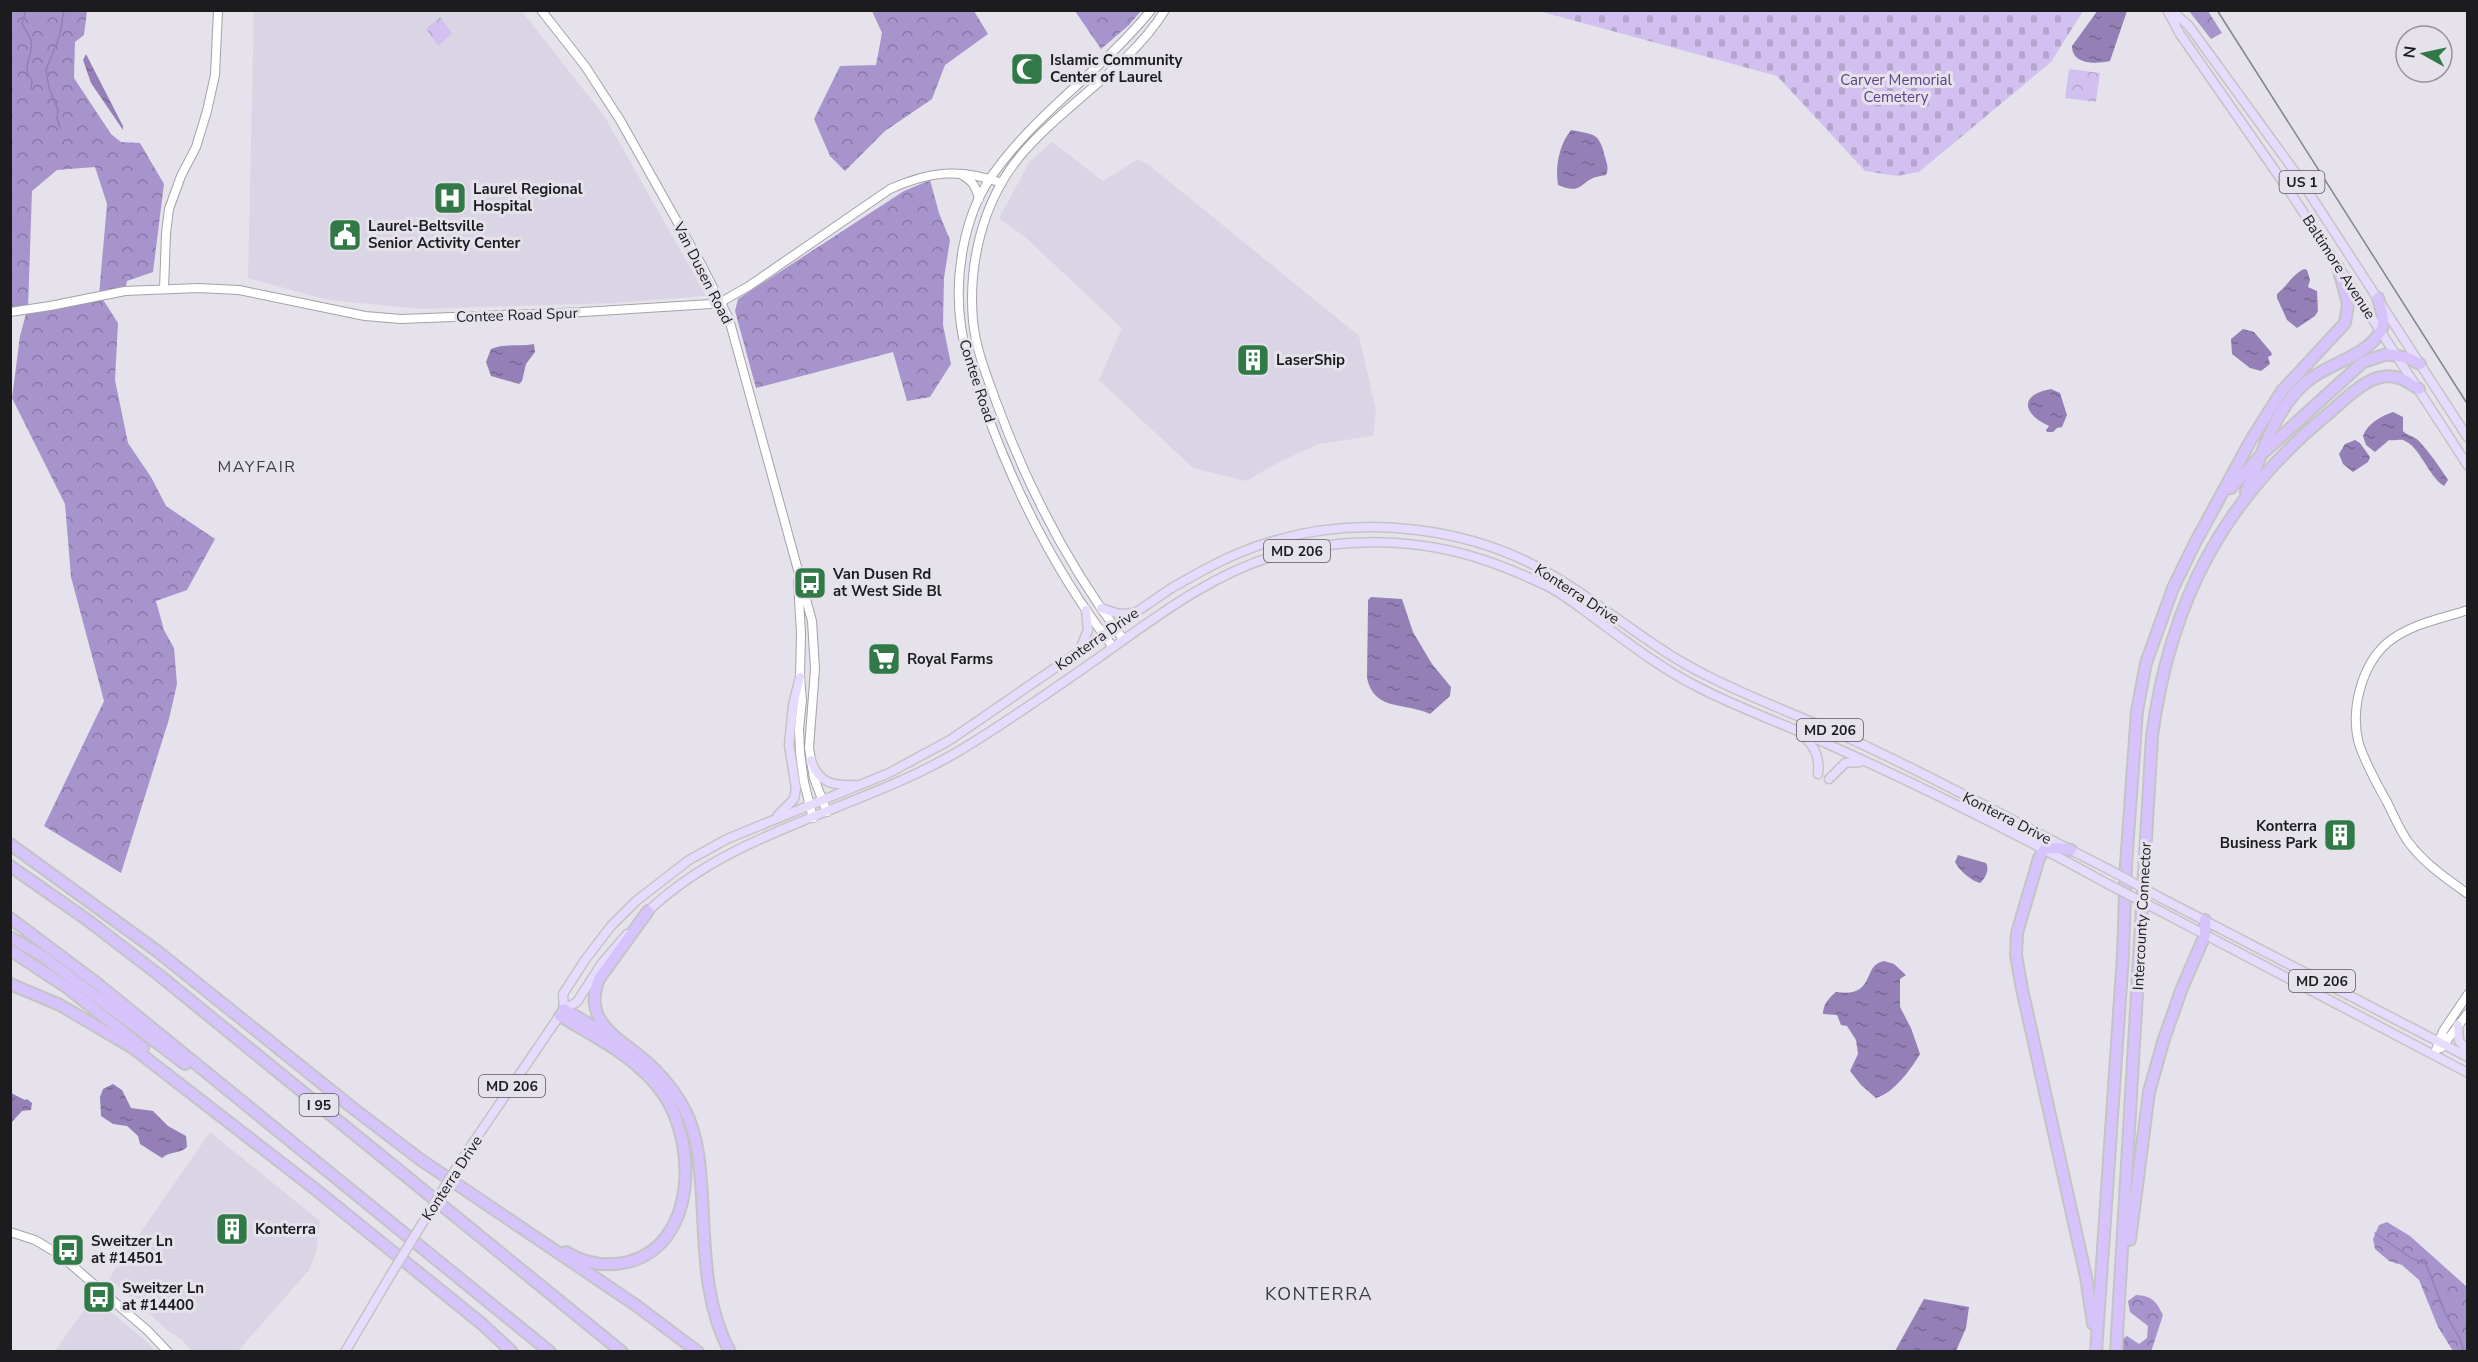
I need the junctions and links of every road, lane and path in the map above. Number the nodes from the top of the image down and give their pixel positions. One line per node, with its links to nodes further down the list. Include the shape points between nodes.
1 (218, 10): 11 (street, via 215,75 196,147 170,209)
2 (541, 10): 13 (street, Van Dusen Road, via 585,66 620,120)
3 (1151, 10): 7 (street, Contee Road, via 1035,123)
4 (1165, 10): 8 (street, Contee Road, via 1128,53 1033,142)
5 (2169, 10): 10 (main road, Baltimore Avenue / US 1, via 2180,34); 12 (main road, Baltimore Avenue / US 1, via 2189,26 2257,118)
6 (959, 173): 7 (street, Contee Road Spur); 9 (street, via 971,180); 13 (street, Contee Road Spur, via 929,174 890,189)
7 (990, 179): 8 (street, Contee Road Spur); 9 (street, Contee Road)
8 (1002, 183): 25 (street, Contee Road, via 982,228 974,267 974,323 981,360 1039,505)
9 (979, 199): 26 (street, Contee Road, via 959,277 960,323 968,361 1023,501)
10 (2338, 267): 15 (main road, Baltimore Avenue / US 1); 22 (highway, via 2348,304 2345,323 2283,391 2251,440)
11 (164, 289): 13 (street, Contee Road Spur, via 239,290 364,316 401,319); 14 (street, Contee Road Spur, via 125,291)
12 (2378, 298): 15 (highway, via 2383,319); 17 (main road, Baltimore Avenue / US 1)
13 (721, 302): 24 (street, Van Dusen Road, via 729,319)
14 (10, 312)
15 (2381, 332): 16 (main road, Baltimore Avenue / US 1); 20 (highway, via 2370,344 2312,377 2297,391 2277,421)
16 (2396, 356): 17 (highway); 18 (main road, Baltimore Avenue / US 1); 20 (highway, via 2379,355 2363,362)
17 (2420, 364): 19 (main road, Baltimore Avenue / US 1)
18 (2419, 389): 21 (main road, Baltimore Avenue / US 1); 23 (highway, via 2391,376 2363,385 2285,452)
19 (2468, 438)
20 (2263, 453): 22 (highway); 23 (highway)
21 (2468, 466)
22 (2220, 500): 74 (highway, Intercounty Connector, via 2195,543 2160,622 2146,663 2137,711)
23 (2242, 500): 73 (highway, Intercounty Connector, via 2205,558 2186,600 2170,644 2152,736)
24 (797, 568): 34 (street, Van Dusen Road); 36 (street, Van Dusen Road, via 814,643)
25 (1101, 608): 28 (main road, via 1119,614); 29 (street, Contee Road)
26 (1086, 610): 30 (street, Contee Road); 33 (main road, via 1088,630)
27 (2468, 610): 50 (street, via 2408,629 2387,643 2374,657 2364,678 2357,721 2359,743 2367,764 2408,842 2431,867)
28 (1137, 612): 29 (main road, Konterra Drive / MD 206); 48 (main road, Konterra Drive / MD 206, via 1205,568 1273,540 1370,527 1456,536 1552,575 1632,631 1707,676 1844,736)
29 (1114, 627): 30 (main road, Konterra Drive / MD 206); 31 (street, Contee Road)
30 (1103, 635): 32 (street, Contee Road); 33 (main road, Konterra Drive / MD 206)
31 (1123, 639): 32 (main road, Konterra Drive / MD 206); 35 (main road, Konterra Drive / MD 206, via 1181,599 1220,578 1278,555 1368,543 1432,547 1483,560 1548,586 1667,671)
32 (1113, 647): 43 (main road, Konterra Drive / MD 206, via 966,747 902,782)
33 (1078, 653): 40 (main road, Konterra Drive / MD 206, via 950,740)
34 (800, 677): 42 (street, Van Dusen Road, via 800,752); 45 (main road, via 789,745 795,796)
35 (1800, 733): 37 (main road, Konterra Drive / MD 206); 38 (main road, via 1816,751)
36 (811, 760): 40 (main road, via 814,772 831,784); 41 (street, Van Dusen Road)
37 (1871, 764): 39 (main road, via 1845,763); 47 (main road, Konterra Drive / MD 206)
38 (1818, 774)
39 (1829, 779)
40 (861, 784): 41 (main road, Konterra Drive / MD 206)
41 (822, 801): 42 (main road, Konterra Drive / MD 206); 43 (street, Van Dusen Road)
42 (809, 806): 44 (street, Van Dusen Road); 45 (main road, Konterra Drive / MD 206)
43 (827, 812): 44 (main road, Konterra Drive / MD 206)
44 (813, 818): 51 (main road, Konterra Drive / MD 206, via 715,861)
45 (770, 821): 59 (main road, Konterra Drive / MD 206, via 689,860 636,901 585,960 563,994)
46 (10, 844): 69 (highway, via 166,958)
47 (2045, 849): 48 (highway); 54 (main road, Konterra Drive / MD 206, bridge); 74 (highway, via 2024,902 2016,955 2086,1277)
48 (2071, 850): 53 (main road, Konterra Drive / MD 206, bridge)
49 (10, 867): 80 (highway, I 95, via 151,969)
50 (2468, 894)
51 (648, 911): 59 (main road, Konterra Drive / MD 206, via 614,948 577,1002); 63 (highway, via 599,979 594,996 597,1016)
52 (10, 918): 68 (highway, via 94,981)
53 (2205, 920): 54 (highway); 62 (main road, Konterra Drive / MD 206)
54 (2205, 935): 65 (main road, Konterra Drive / MD 206); 73 (highway, via 2182,988 2148,1096)
55 (10, 937): 68 (highway, via 41,955)
56 (10, 950): 70 (highway, via 101,1014)
57 (10, 984): 70 (highway, via 60,1005 133,1048)
58 (2468, 994): 62 (street, via 2443,1031)
59 (562, 1012): 63 (highway); 69 (highway, via 638,1065 657,1084 674,1112 683,1142 686,1176 677,1218 661,1243 642,1256 621,1263 581,1260); 76 (main road, Konterra Drive / MD 206, bridge, via 460,1162)
60 (2468, 1013): 61 (street)
61 (2458, 1025): 62 (street); 64 (main road, via 2459,1041)
62 (2441, 1044): 65 (street); 66 (main road, MD 206)
63 (630, 1049): 82 (highway, via 674,1092 696,1138 708,1287)
64 (2468, 1051)
65 (2434, 1055): 67 (main road, MD 206)
66 (2468, 1057)
67 (2468, 1073)
68 (276, 1131): 79 (highway)
69 (422, 1160): 81 (highway)
70 (315, 1189): 72 (highway)
71 (10, 1232): 75 (street, via 35,1240 60,1255)
72 (482, 1324): 77 (highway); 78 (highway)
73 (2118, 1333): 83 (highway, Intercounty Connector)
74 (2096, 1350)
75 (168, 1352)
76 (345, 1352)
77 (504, 1352)
78 (512, 1352)
79 (550, 1352)
80 (622, 1352)
81 (698, 1352)
82 (730, 1352)
83 (2116, 1352)

